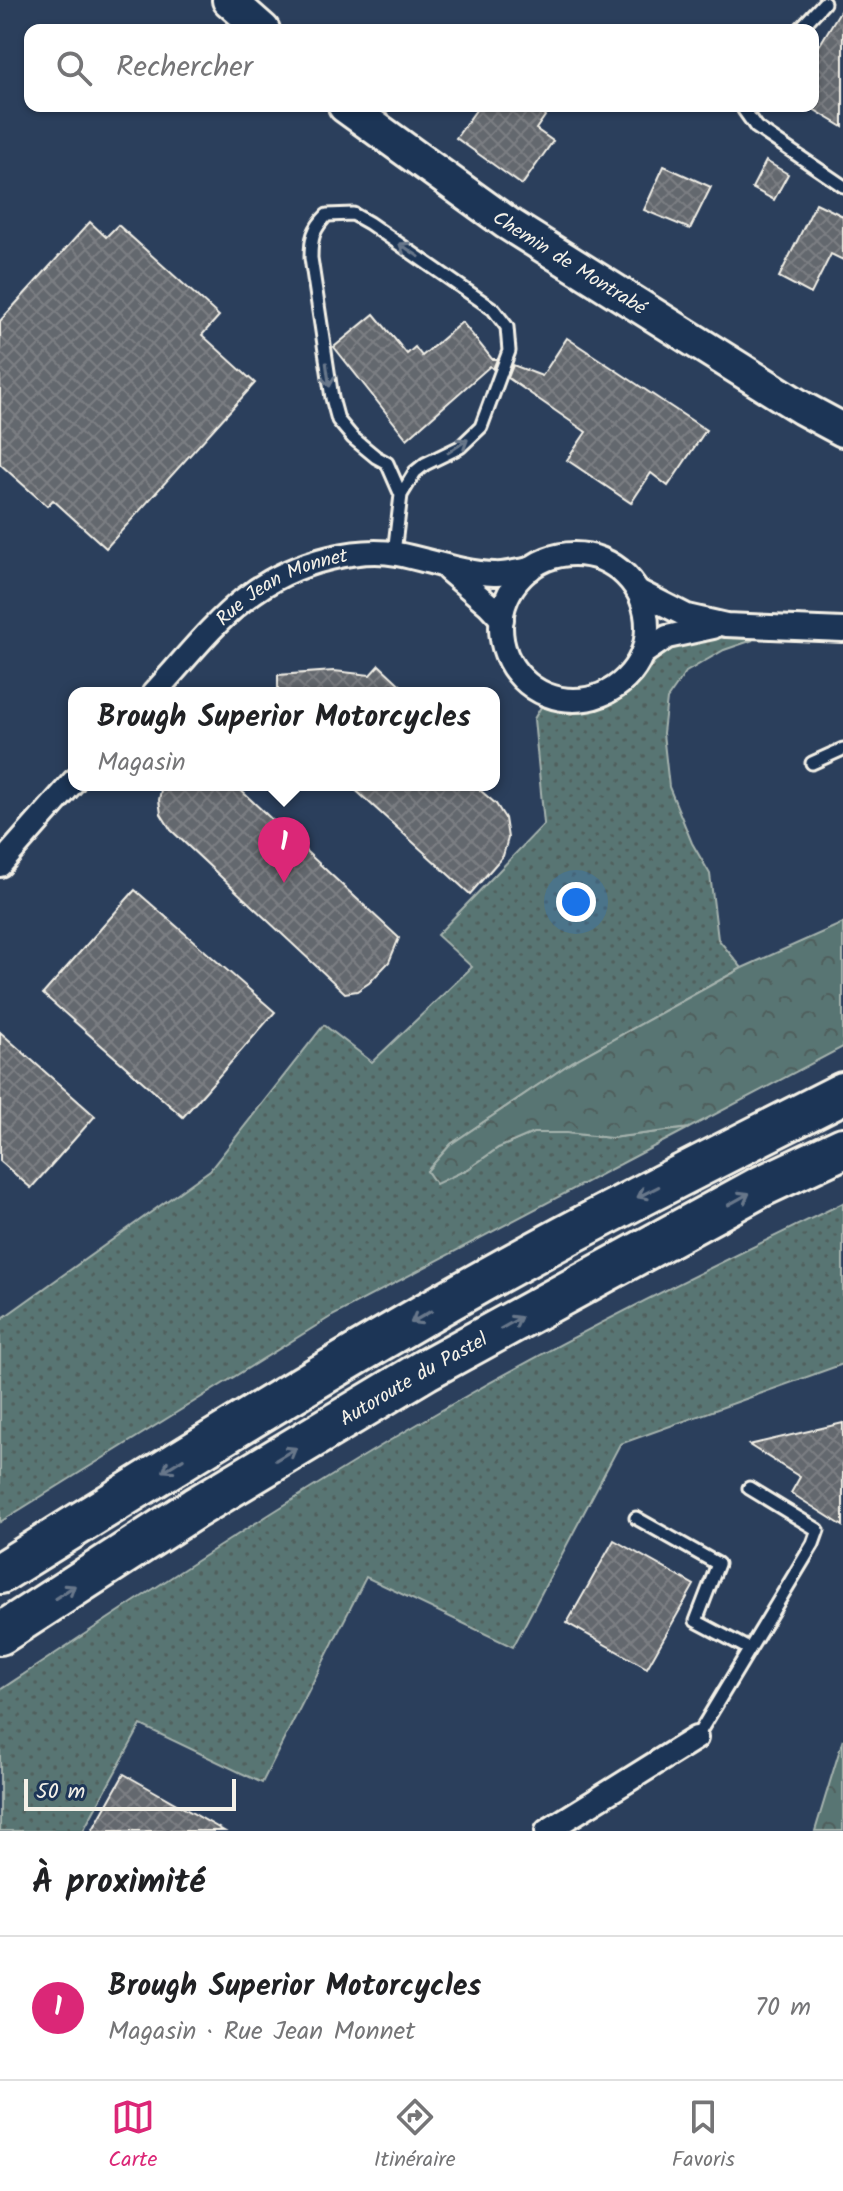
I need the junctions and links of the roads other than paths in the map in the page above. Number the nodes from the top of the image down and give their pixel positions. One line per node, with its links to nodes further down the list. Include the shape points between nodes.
1 (229, 0): 3 (street)
2 (824, 3): 4 (lane)
3 (256, 24)
4 (805, 24)
5 (353, 112): 8 (street, Chemin de Montrabé, via 507,223)
6 (745, 112): 7 (lane, via 756,127)
7 (843, 186)
8 (802, 408): 9 (street, Chemin de Montrabé); 10 (street, Chemin de Montrabé)
9 (843, 430)
10 (843, 440)
11 (401, 495): 11 (lane, one-way to 11, via 415,472 460,447 481,427 509,351 507,327 493,309 369,223 353,214 327,215 311,237 311,258 332,398 338,420 387,463); 12 (lane)
12 (394, 553): 13 (street, Rue Jean Monnet); 20 (street, Rue Jean Monnet, via 334,557 263,583 231,608)
13 (440, 565): 14 (street, Rue Jean Monnet, via 495,575); 16 (street, Rue Jean Monnet)
14 (530, 569): 15 (street, via 562,555 589,556 627,576); 16 (street, via 510,591)
15 (638, 591): 17 (street, via 687,616); 19 (street, via 647,622)
16 (502, 619): 19 (street, via 507,656 517,672 548,695 566,699 603,693 619,684)
17 (726, 625): 18 (street); 19 (street, via 667,637)
18 (843, 630)
19 (642, 654)
20 (159, 687)
21 (843, 749): 22 (lane)
22 (812, 763)
23 (68, 788): 24 (street)
24 (0, 865)
25 (843, 1093): 29 (highway, one-way to 29, via 453,1298)
26 (843, 1148): 30 (highway, Autoroute du Pastel, one-way to 26, via 195,1508 425,1370 758,1188)
27 (749, 1488): 31 (lane, via 818,1530)
28 (636, 1518): 31 (lane, via 718,1564 696,1621)
29 (0, 1573)
30 (0, 1634)
31 (749, 1649): 32 (lane)
32 (696, 1738): 33 (street)
33 (547, 1831)

